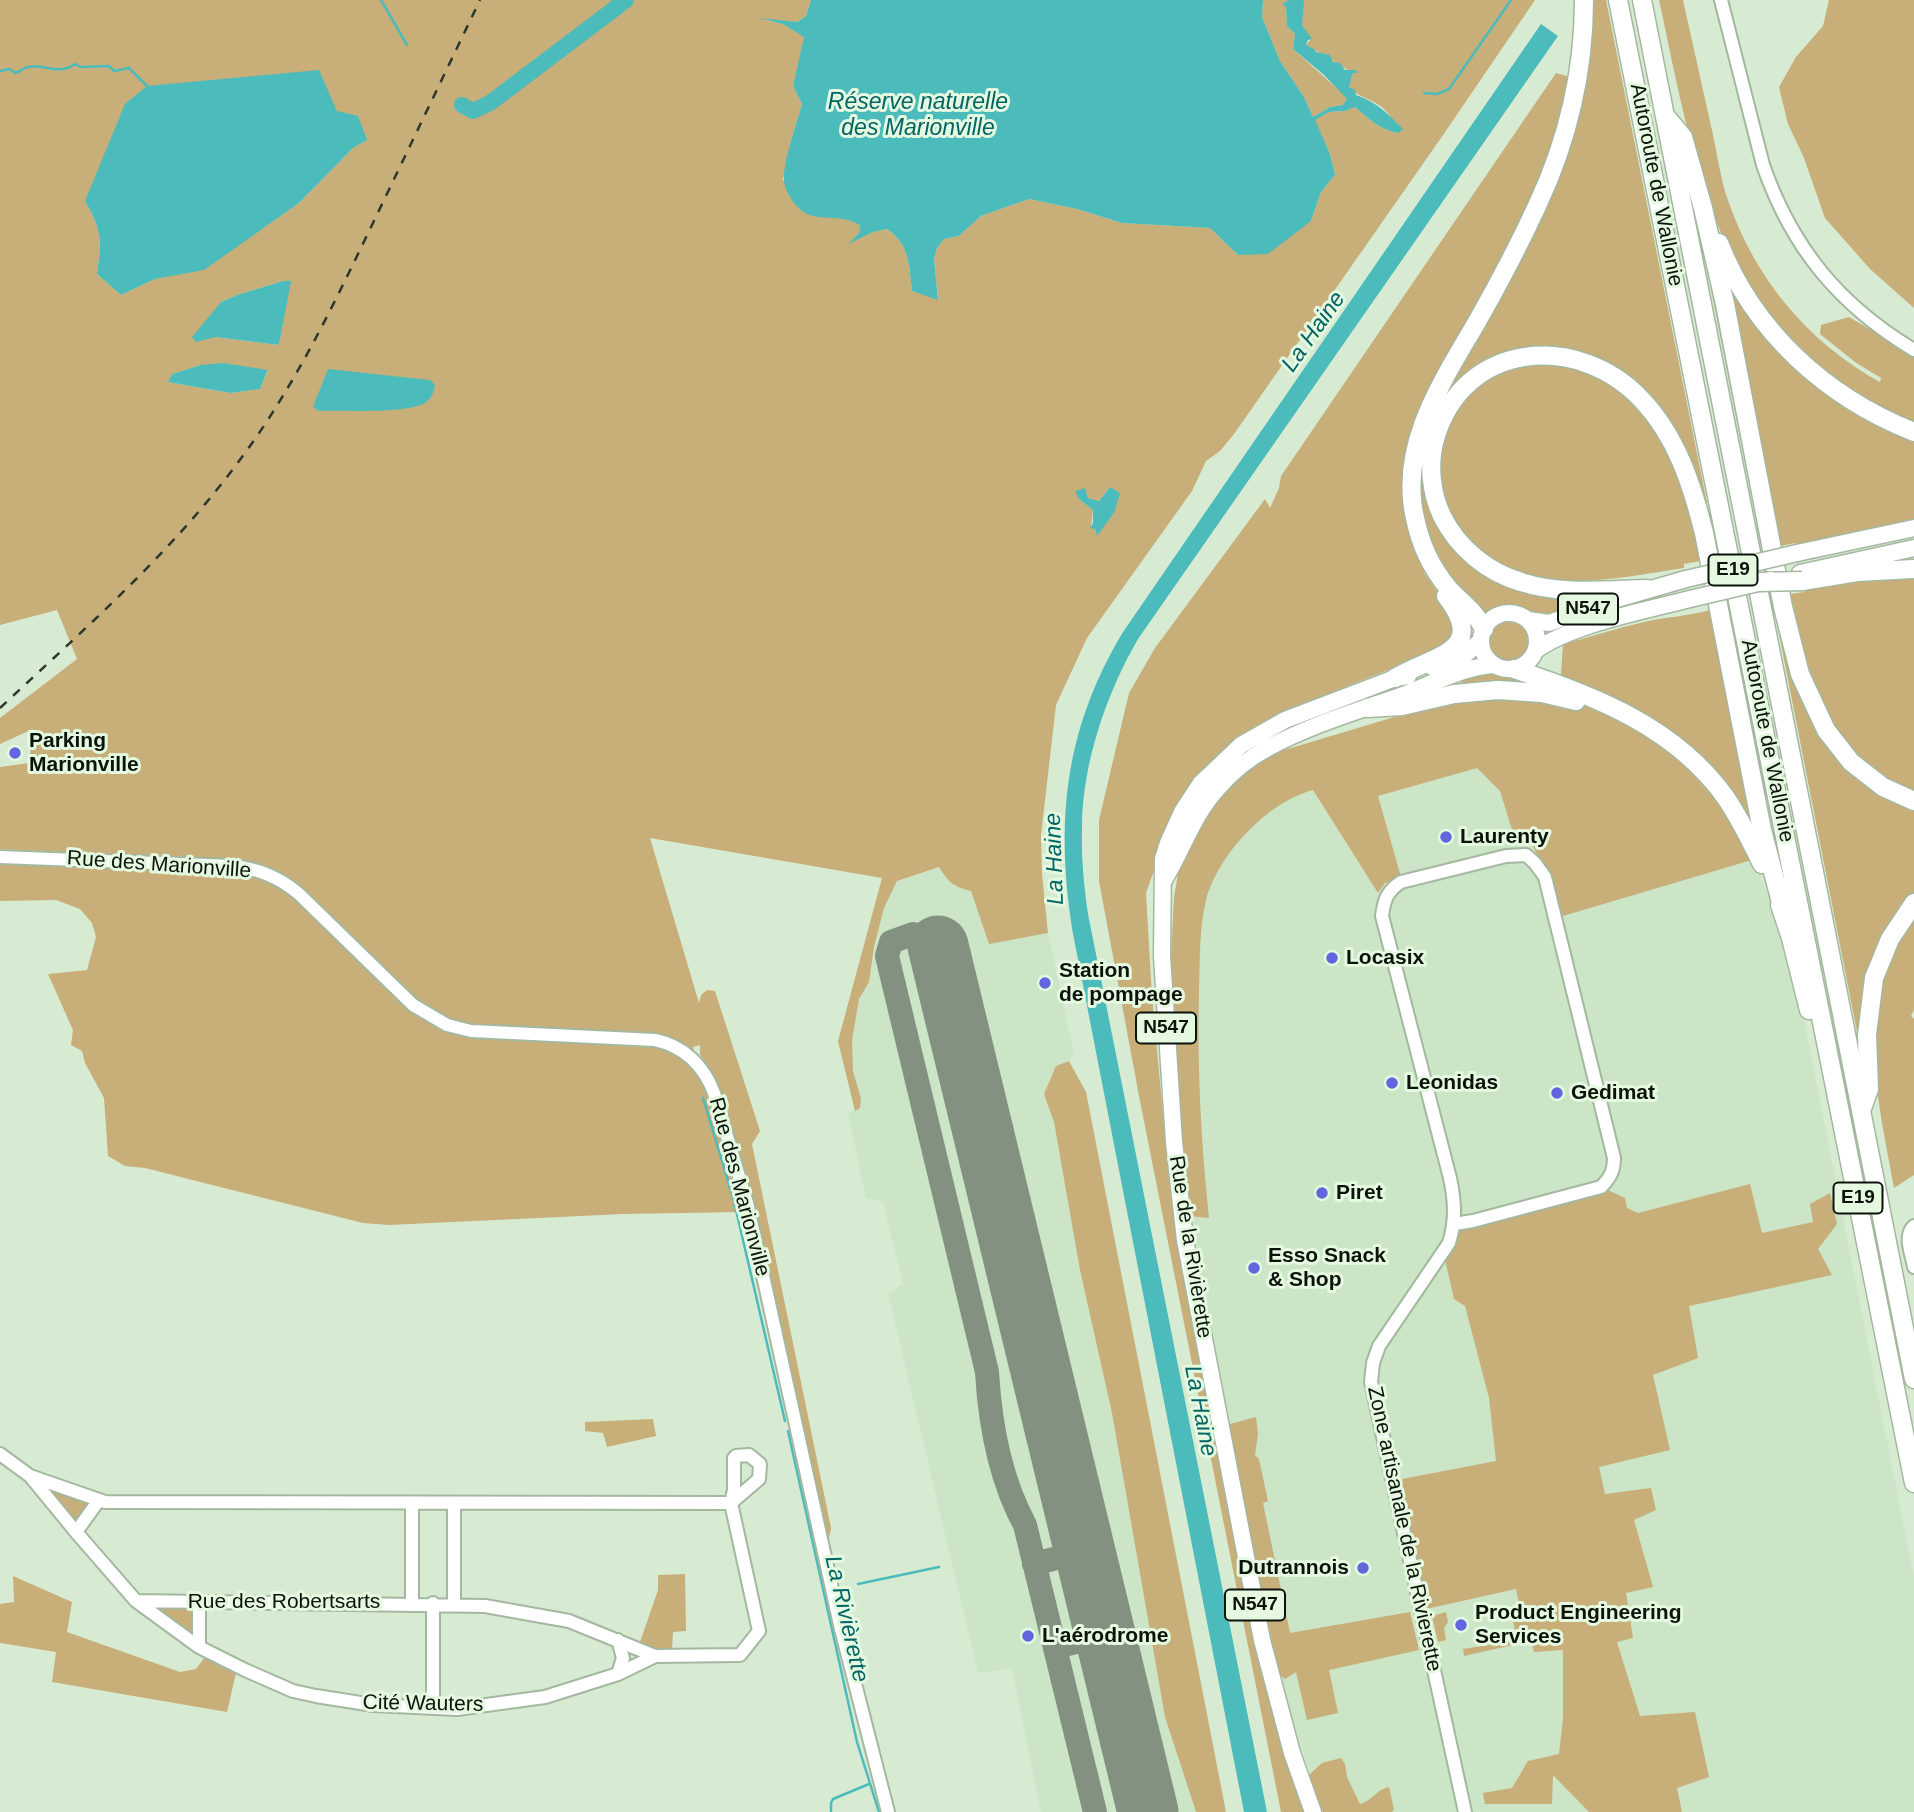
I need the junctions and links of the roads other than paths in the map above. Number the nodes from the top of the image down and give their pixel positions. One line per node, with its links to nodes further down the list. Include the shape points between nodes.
1 (1584, 0): 11 (highway, via 1575,92 1551,173 1507,266 1441,384 1417,446 1412,480 1414,515)
2 (1618, 0): 30 (highway, Autoroute de Wallonie / E19)
3 (1642, 0): 5 (highway, Autoroute de Wallonie / E19)
4 (1721, 0): 7 (street, via 1763,165 1791,231 1858,312)
5 (1665, 115): 6 (highway, via 1683,137); 29 (highway, Autoroute de Wallonie / E19)
6 (1703, 208): 8 (highway, via 1743,290 1793,355 1849,400); 24 (highway, via 1800,674 1822,723 1851,762 1884,788)
7 (1914, 350)
8 (1914, 432)
9 (1914, 528): 15 (main road, N547, bridge)
10 (1914, 548): 13 (main road)
11 (1432, 563): 17 (highway, via 1449,589 1475,613); 21 (highway, via 1460,618 1461,638 1448,653)
12 (1914, 569): 13 (highway)
13 (1801, 577): 14 (highway, bridge)
14 (1759, 582): 18 (main road, N547, bridge, via 1572,632)
15 (1647, 589): 16 (main road, N547, via 1549,623); 28 (highway, via 1573,591 1534,586 1486,566 1456,539 1436,501 1433,450 1452,403 1480,375 1511,359 1531,355 1587,362 1632,390 1674,445 1704,533 1765,842)
16 (1528, 620): 17 (main road, N547, via 1502,614 1489,621); 18 (main road, N547, via 1536,635)
17 (1482, 634): 19 (main road, via 1483,653); 21 (main road, N547, via 1465,655)
18 (1535, 651): 20 (main road, N547, via 1525,665)
19 (1494, 665): 20 (main road, N547); 22 (main road, N547)
20 (1514, 669): 23 (highway, via 1602,701)
21 (1395, 678): 26 (main road, N547, via 1285,720 1224,759 1191,797 1175,827 1163,859)
22 (1367, 708): 23 (highway, via 1475,691 1509,691 1563,697); 26 (main road, N547, via 1288,739 1230,775 1197,814)
23 (1645, 725): 28 (highway, via 1694,763 1726,798)
24 (1914, 800)
25 (0, 857): 52 (street, Rue des Marionville, via 259,870 299,894 412,1004 436,1020 471,1031 655,1040 675,1047 698,1065 714,1093 747,1203 840,1625)
26 (1164, 880): 53 (main road, Rue de la Rivièrette / N547, via 1163,984 1185,1240 1262,1640)
27 (1914, 903): 29 (highway, via 1890,939 1874,978 1867,1035 1869,1089)
28 (1784, 914): 30 (highway, via 1827,1083)
29 (1861, 1111): 34 (highway, Autoroute de Wallonie / E19)
30 (1847, 1141): 37 (highway, Autoroute de Wallonie / E19)
31 (1455, 1224): 31 (street, Zone artisanale de la Rivierette, via 1450,1178 1382,916 1384,899 1391,888 1411,879 1526,855 1545,877 1614,1168 1601,1187); 54 (street, Zone artisanale de la Rivierette, via 1449,1243 1380,1346 1371,1382)
32 (1911, 1231): 33 (street)
33 (1914, 1267)
34 (1914, 1379)
35 (0, 1454): 36 (street, Cité Wauters)
36 (30, 1476): 38 (street, Cité Wauters); 41 (street, Cité Wauters)
37 (1914, 1483)
38 (99, 1500): 39 (street, Cité Wauters); 41 (street)
39 (412, 1503): 40 (street, Cité Wauters); 44 (street)
40 (454, 1503): 46 (street); 49 (street, Cité Wauters, via 731,1503 758,1634 736,1656)
41 (76, 1532): 42 (street, Cité Wauters)
42 (136, 1601): 43 (street, Rue des Robertsarts); 48 (street, Cité Wauters)
43 (199, 1602): 44 (street, Rue des Robertsarts); 48 (street)
44 (412, 1603): 45 (street, Rue des Robertsarts)
45 (433, 1603): 46 (street, Rue des Robertsarts); 51 (street)
46 (454, 1604): 47 (street, Rue des Robertsarts, via 569,1621)
47 (618, 1640): 49 (street, Rue des Robertsarts); 50 (street, via 623,1658)
48 (199, 1647): 51 (street, Cité Wauters, via 293,1691 341,1701)
49 (655, 1656): 50 (street, Cité Wauters)
50 (618, 1674): 51 (street, Cité Wauters, via 545,1697)
51 (433, 1708)
52 (888, 1812)
53 (1312, 1812)
54 (1465, 1812)

